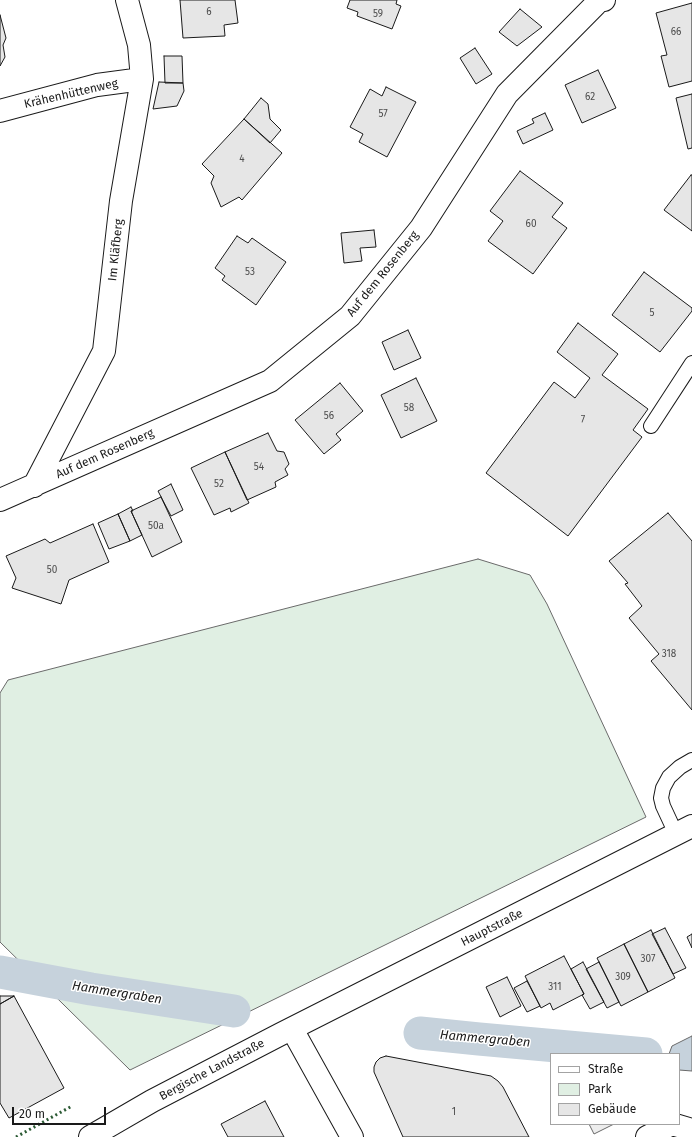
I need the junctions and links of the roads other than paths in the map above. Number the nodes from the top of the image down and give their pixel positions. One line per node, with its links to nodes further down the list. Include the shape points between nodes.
1 (127, 0): 3 (street, Im Kläfberg, via 139,45)
2 (604, 0): 7 (street, Auf dem Rosenberg, via 599,1 506,94 421,228 350,316 270,381)
3 (142, 79): 4 (street, Krähenhüttenweg, via 97,85); 7 (street, Im Kläfberg, via 121,201 104,351)
4 (0, 111)
5 (692, 363): 6 (lane)
6 (651, 426)
7 (34, 486): 8 (street, Auf dem Rosenberg)
8 (0, 500)
9 (692, 760): 10 (lane, via 669,777 662,788 663,806)
10 (684, 830): 11 (street, Hauptstraße)
11 (292, 1029): 15 (street, Bergische Landstraße, via 152,1101); 16 (street)
12 (670, 1125): 17 (street)
13 (675, 1125): 14 (street)
14 (692, 1130)
15 (90, 1137)
16 (352, 1137)
17 (647, 1137)

